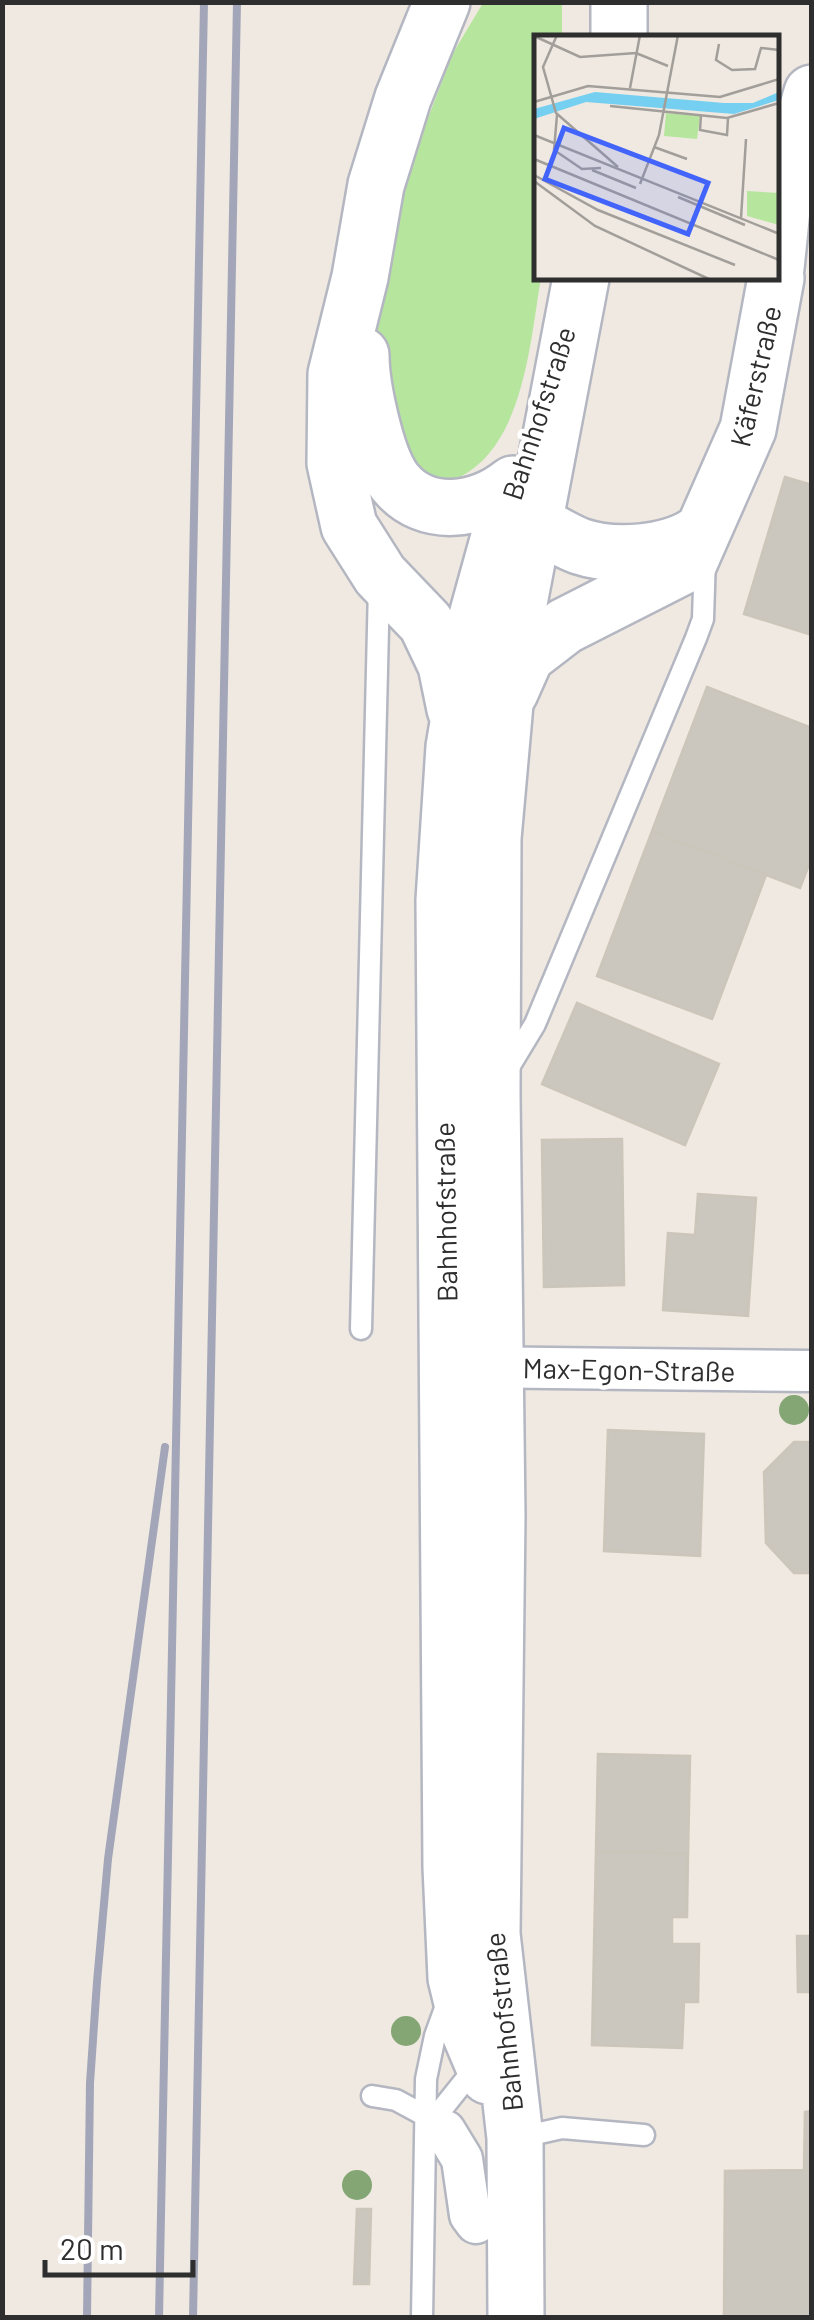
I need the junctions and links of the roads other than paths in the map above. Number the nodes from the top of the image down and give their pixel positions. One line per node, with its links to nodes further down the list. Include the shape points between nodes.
1 (442, 2): 6 (main road, via 376,185)
2 (619, 2): 3 (main road)
3 (619, 35)
4 (812, 93): 5 (main road, Käferstraße, via 784,190)
5 (779, 239)
6 (360, 277): 9 (main road, via 361,375 377,442 395,482 428,506 465,508 496,497); 11 (main road, via 336,374 335,463 350,526)
7 (776, 280): 10 (main road, Käferstraße, via 748,429)
8 (580, 285): 9 (main road, Bahnhofstraße, via 532,412)
9 (524, 504): 10 (main road, via 580,546 616,552 685,543); 12 (main road, Bahnhofstraße, via 474,627)
10 (706, 529): 12 (main road, Käferstraße, via 689,562 565,626 526,656); 13 (lane, via 703,618 535,1024)
11 (380, 575): 12 (main road, via 426,623); 14 (lane)
12 (481, 715): 13 (main road, Bahnhofstraße, via 493,838); 15 (main road, Bahnhofstraße, via 444,900)
13 (492, 1095): 15 (main road, Bahnhofstraße)
14 (361, 1329)
15 (471, 1367): 16 (street, Max-Egon-Straße); 17 (main road, Bahnhofstraße, via 451,1867); 18 (main road, Bahnhofstraße)
16 (812, 1371)
17 (456, 1978): 18 (main road, Bahnhofstraße, via 469,2032); 20 (lane, via 426,2080)
18 (493, 2044): 20 (lane); 22 (main road, Bahnhofstraße)
19 (372, 2096): 20 (lane, via 396,2100)
20 (433, 2124): 23 (street, via 462,2159); 24 (lane)
21 (644, 2135): 22 (lane, via 562,2128)
22 (515, 2138): 25 (main road, Bahnhofstraße)
23 (476, 2223)
24 (422, 2318)
25 (516, 2318)

